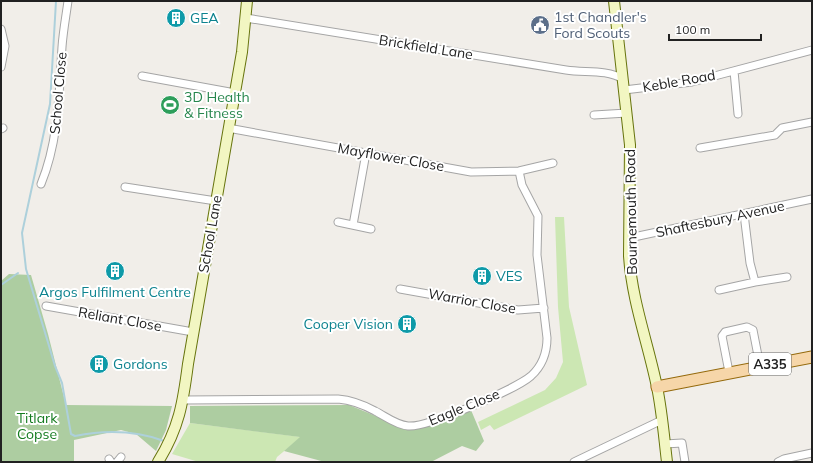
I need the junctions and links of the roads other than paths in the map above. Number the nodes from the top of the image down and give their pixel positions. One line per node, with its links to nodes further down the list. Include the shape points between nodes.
1 (68, 1): 24 (street, School Close, via 62,41 55,134)
2 (247, 1): 4 (street, School Lane)
3 (614, 1): 7 (street, Bournemouth Road)
4 (246, 18): 10 (street, Brickfield Lane, via 585,73); 14 (street, School Lane)
5 (1, 28): 8 (street, via 5,46)
6 (812, 50): 9 (street, Keble Road)
7 (620, 62): 10 (street); 12 (street, Bournemouth Road)
8 (1, 67)
9 (734, 71): 13 (street, Keble Road, via 692,82); 16 (street, Keble Road)
10 (607, 72): 12 (street, Brickfield Lane)
11 (142, 76): 14 (street)
12 (623, 79): 13 (street, Bournemouth Road)
13 (624, 90): 15 (street, Bournemouth Road)
14 (235, 93): 19 (street, School Lane)
15 (627, 113): 17 (street); 32 (street, Bournemouth Road, via 630,145)
16 (738, 114)
17 (594, 115)
18 (812, 122): 20 (street, via 782,128 775,134)
19 (228, 128): 21 (street, Mayflower Close); 27 (street, School Lane)
20 (700, 148)
21 (366, 153): 23 (street, Mayflower Close, via 471,172); 30 (street)
22 (553, 162): 23 (street, Mayflower Close)
23 (519, 171): 38 (street, Eagle Close, via 522,185 538,216 537,255)
24 (41, 184)
25 (125, 187): 27 (street)
26 (812, 199): 28 (street, Shaftesbury Avenue)
27 (216, 201): 39 (street, School Lane)
28 (744, 214): 32 (street, Shaftesbury Avenue); 34 (street)
29 (338, 222): 30 (street)
30 (353, 225): 31 (street)
31 (371, 229)
32 (629, 238): 43 (street, Bournemouth Road, via 632,284)
33 (787, 277): 34 (street)
34 (755, 282): 36 (street)
35 (400, 289): 38 (street, Warrior Close, via 518,310)
36 (719, 290)
37 (46, 306): 39 (street, Reliant Close)
38 (544, 308): 44 (street, Eagle Close, via 546,350 541,363 531,376 495,395 427,423 405,426 354,402 336,398)
39 (193, 332): 44 (street, School Lane)
40 (812, 357): 41 (main road, A335)
41 (760, 366): 42 (main road, A335); 42 (street, via 752,330 747,327 725,332 722,336)
42 (729, 372): 43 (main road, A335)
43 (657, 387): 45 (street, Bournemouth Road)
44 (184, 400): 48 (street, School Lane, via 168,446)
45 (662, 420): 46 (street, Bournemouth Road); 49 (street)
46 (665, 444): 50 (street, Bournemouth Road); 51 (street, via 682,443)
47 (812, 453): 52 (street)
48 (158, 462)
49 (574, 462)
50 (667, 462)
51 (685, 462)
52 (778, 462)

